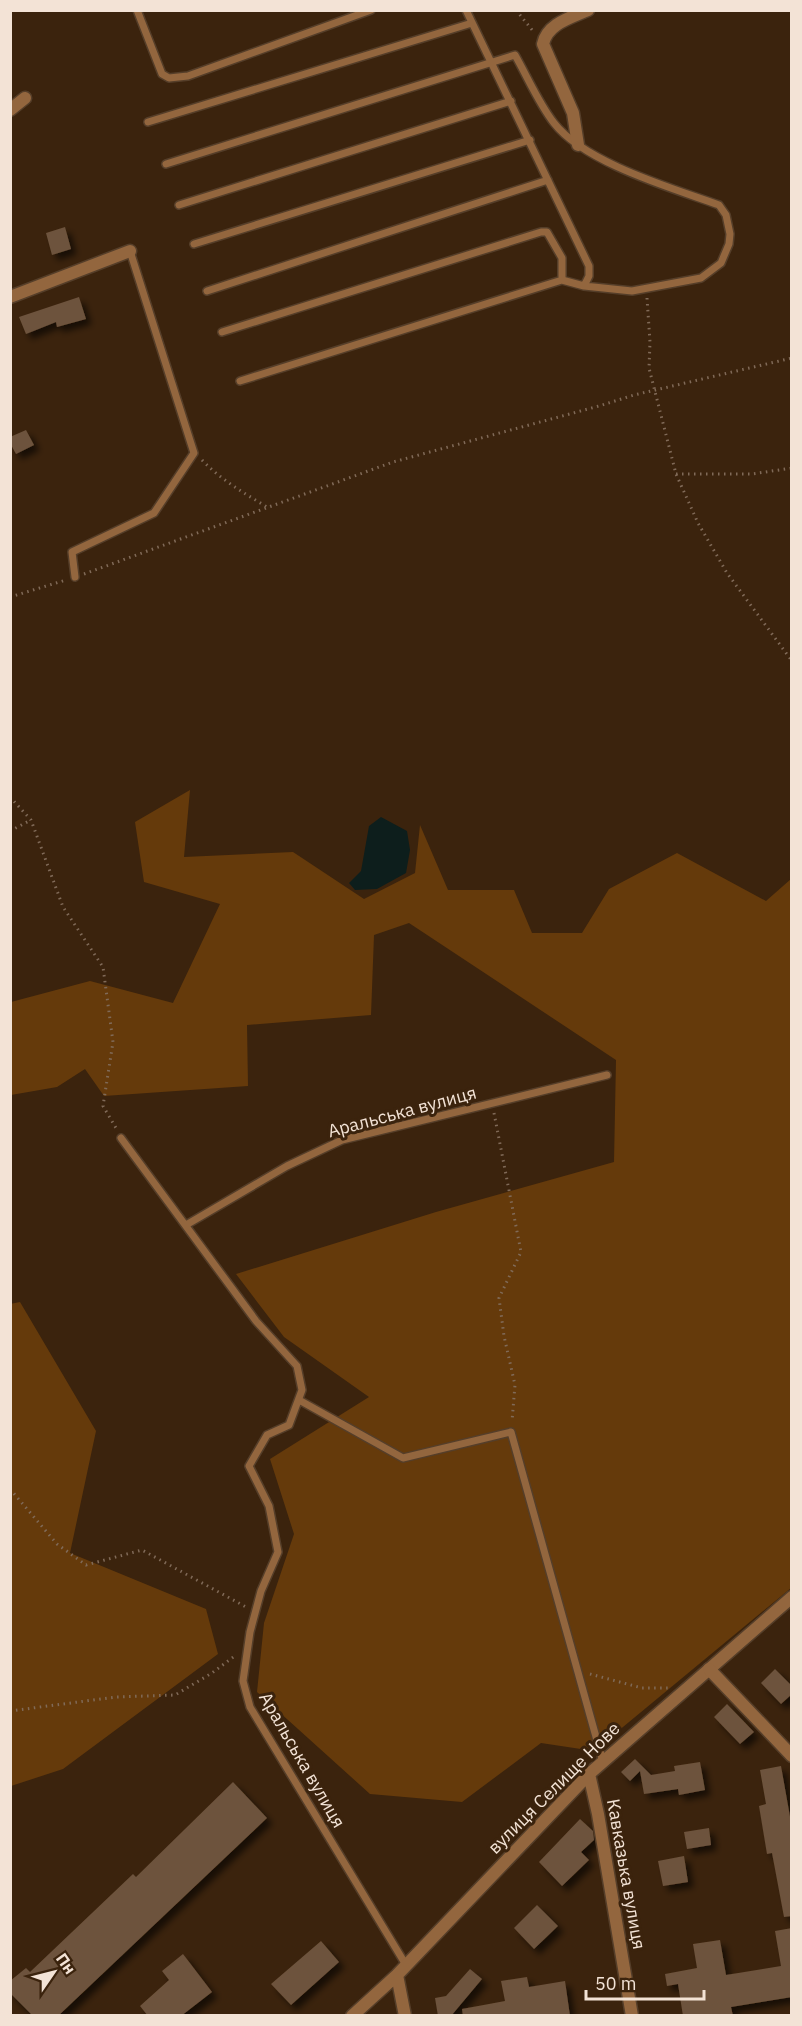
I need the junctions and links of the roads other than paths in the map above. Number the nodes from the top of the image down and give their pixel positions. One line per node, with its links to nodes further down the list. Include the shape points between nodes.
1 (137, 10): 2 (lane, via 162,74 169,78 188,76)
2 (371, 10)
3 (466, 10): 5 (lane)
4 (588, 10): 12 (street, via 550,29 543,44 573,113)
5 (472, 23): 6 (lane); 10 (lane)
6 (492, 63): 8 (lane); 12 (lane, via 515,55 555,124); 13 (lane)
7 (25, 98): 9 (street)
8 (511, 101): 11 (lane); 15 (lane)
9 (10, 110)
10 (148, 122)
11 (530, 140): 14 (lane); 16 (lane)
12 (578, 145): 19 (lane, via 621,168 719,205 730,234 721,263 701,278 632,291)
13 (166, 164)
14 (548, 180): 19 (lane, via 589,267); 20 (lane)
15 (179, 205)
16 (194, 244)
17 (130, 251): 21 (street); 24 (lane, via 194,453 154,513 72,552)
18 (562, 280): 19 (lane); 22 (lane, via 562,258 547,232 541,232); 23 (lane)
19 (584, 286)
20 (207, 291)
21 (10, 297)
22 (222, 332)
23 (240, 381)
24 (75, 577)
25 (607, 1075): 27 (lane, Аральська вулиця, via 342,1140 287,1166)
26 (122, 1138): 27 (lane, Аральська вулиця)
27 (186, 1225): 28 (lane, Аральська вулиця, via 256,1321 297,1366 302,1390)
28 (299, 1400): 32 (lane, via 403,1458 511,1432); 34 (lane, Аральська вулиця, via 289,1425 267,1435 249,1466 269,1506 278,1552 255,1613 243,1681 250,1707)
29 (792, 1597): 30 (street, вулиця Селище Нове)
30 (709, 1669): 31 (street); 32 (street, вулиця Селище Нове)
31 (792, 1756)
32 (603, 1762): 33 (street, вулиця Селище Нове)
33 (589, 1774): 34 (street, вулиця Селище Нове); 38 (street, Кавказька вулиця)
34 (406, 1965): 35 (street, вулиця Селище Нове)
35 (397, 1975): 36 (street, вулиця Селище Нове); 37 (street)
36 (352, 2016)
37 (405, 2016)
38 (632, 2016)

